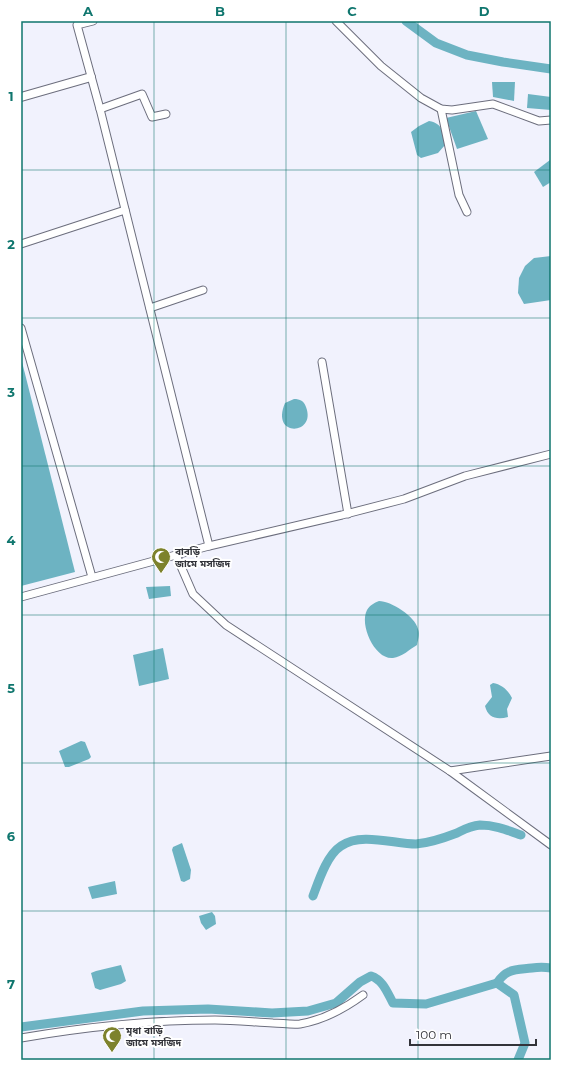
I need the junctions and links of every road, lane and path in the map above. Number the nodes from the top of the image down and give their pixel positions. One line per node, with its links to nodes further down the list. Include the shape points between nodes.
1 (93, 21): 3 (street)
2 (336, 21): 7 (street, via 381,66 421,98)
3 (76, 23): 4 (street)
4 (91, 77): 5 (street); 6 (street)
5 (21, 97)
6 (100, 109): 8 (street, via 142,94 152,117); 10 (street)
7 (441, 109): 9 (street, via 452,110 493,104 539,121); 11 (street)
8 (166, 114)
9 (551, 120)
10 (125, 210): 12 (street); 14 (street)
11 (466, 212)
12 (21, 244)
13 (203, 290): 14 (street)
14 (150, 308): 19 (street)
15 (21, 328): 21 (street)
16 (322, 362): 18 (street)
17 (551, 454): 18 (street, via 465,476 404,499)
18 (348, 514): 19 (street)
19 (209, 546): 20 (street)
20 (176, 555): 21 (street); 24 (street, via 193,594 226,625)
21 (92, 577): 22 (street)
22 (21, 597)
23 (551, 756): 24 (street)
24 (450, 771): 25 (street)
25 (551, 846)
26 (363, 995): 27 (street, via 335,1013 298,1024 216,1020 154,1022)
27 (21, 1038)

